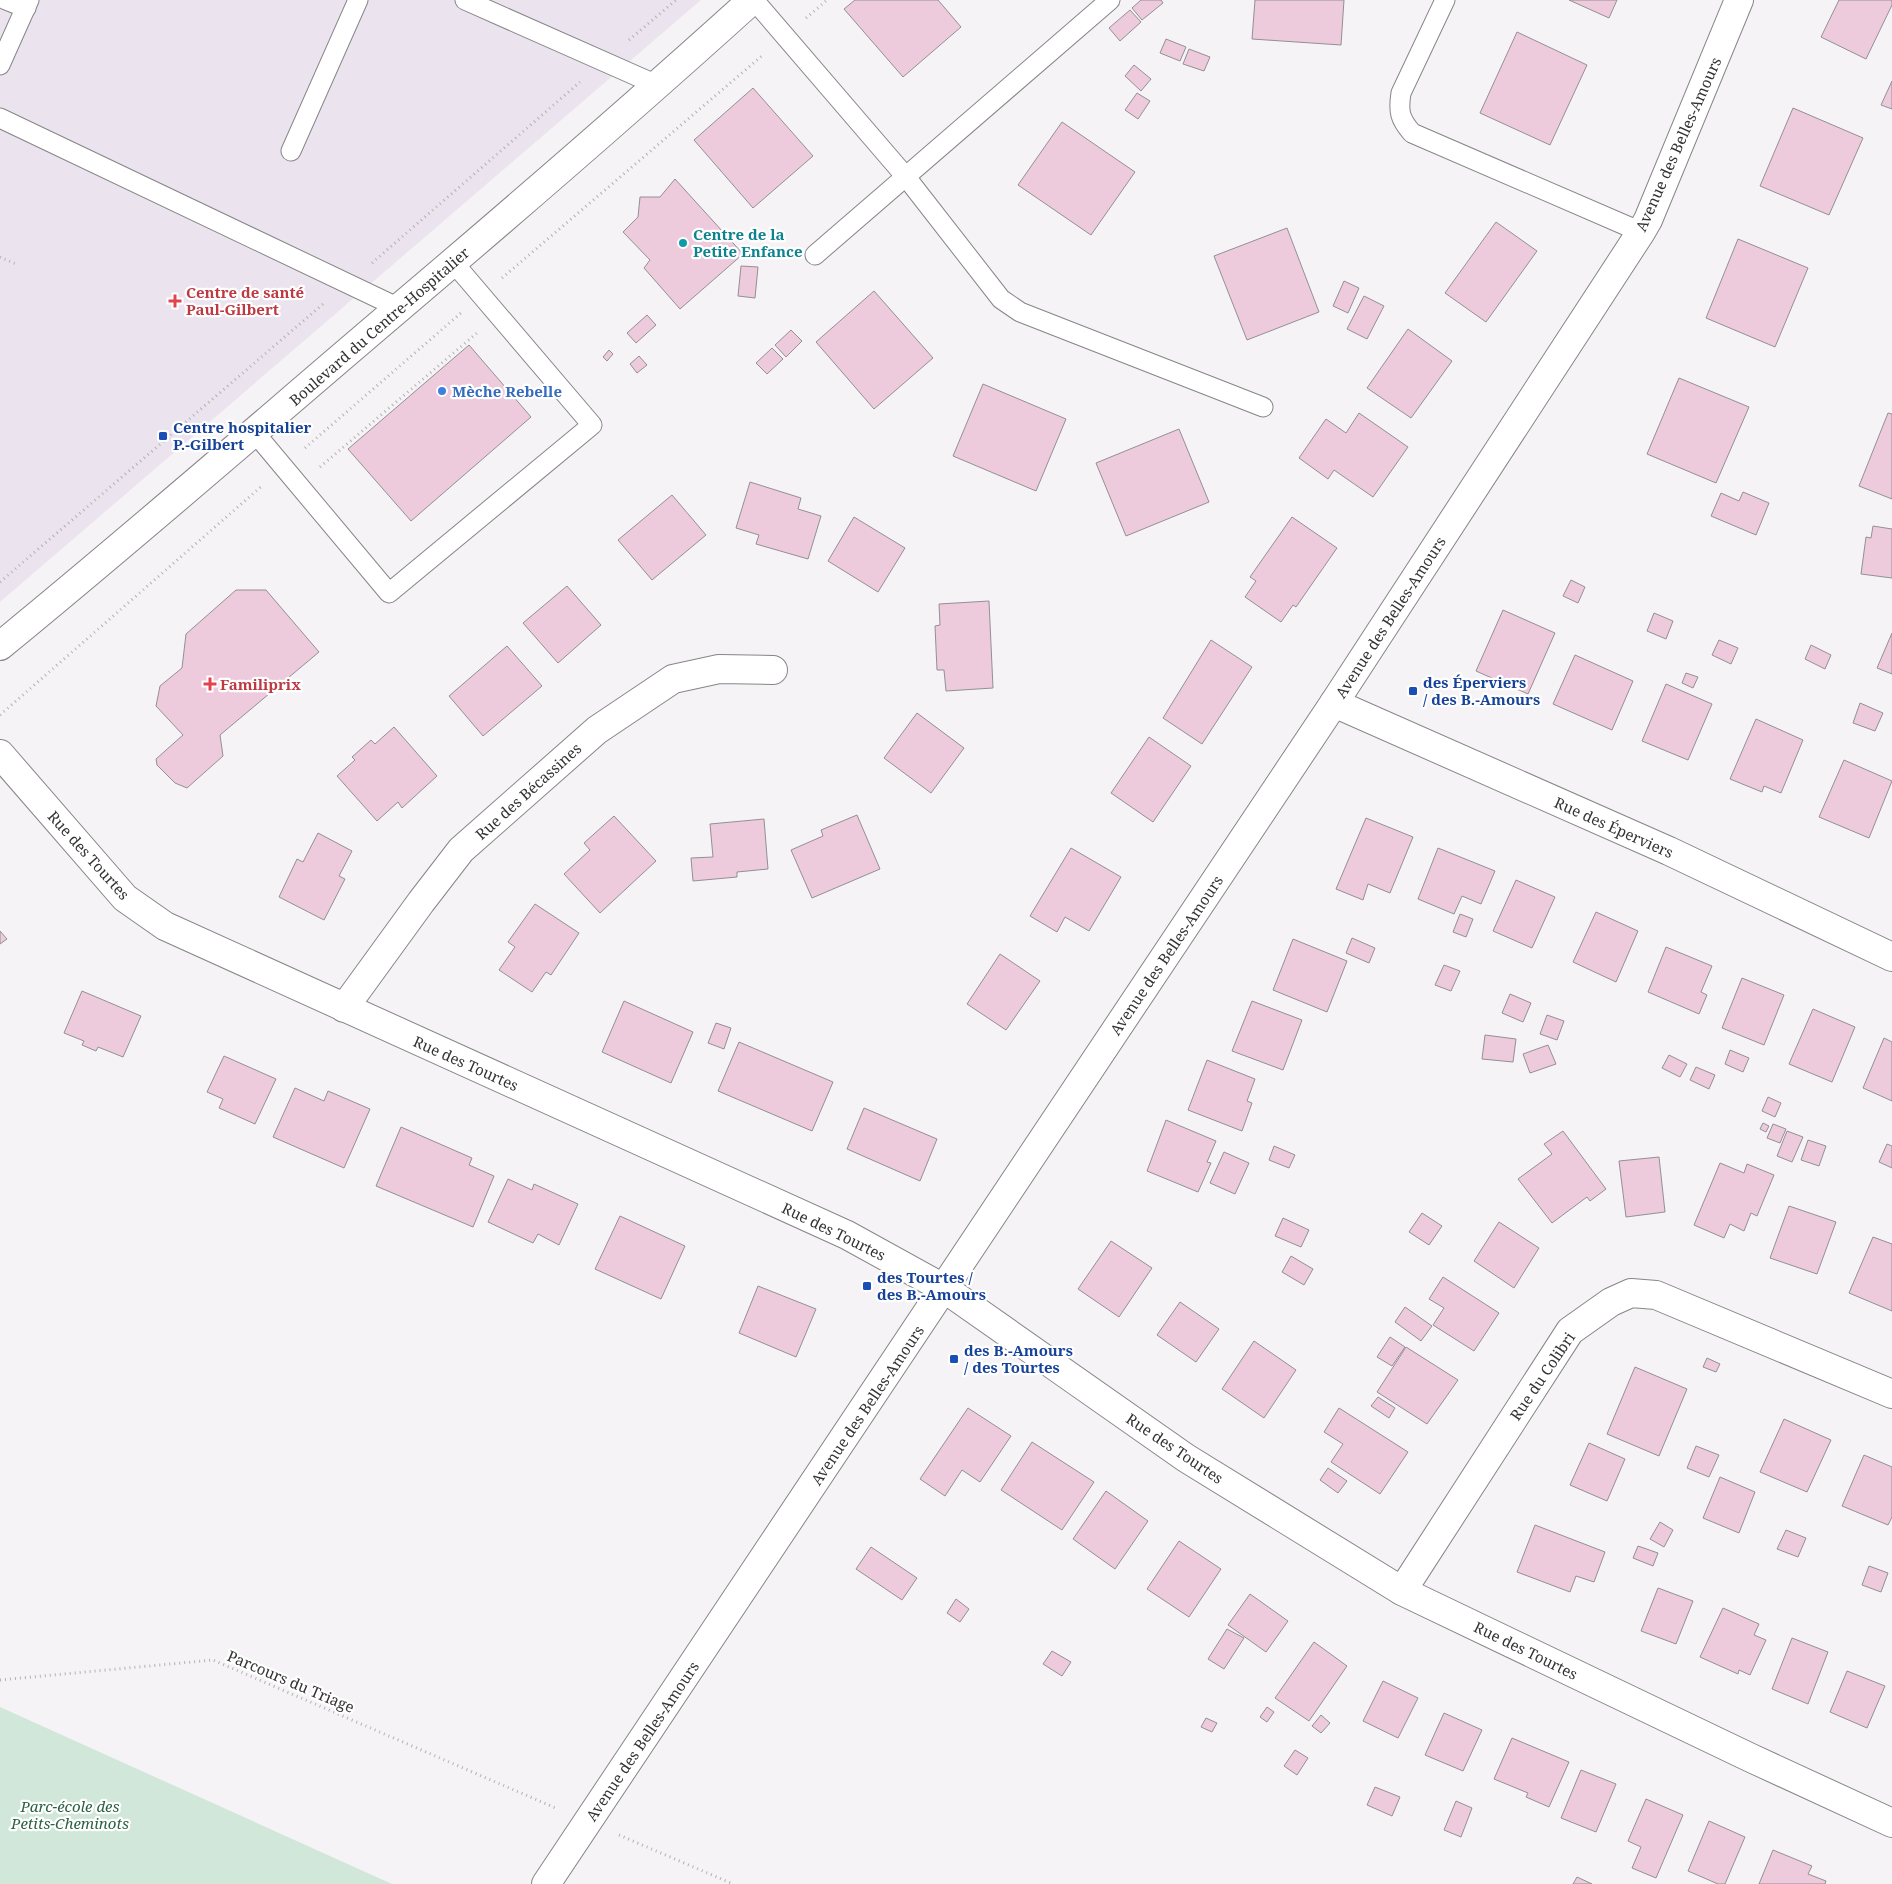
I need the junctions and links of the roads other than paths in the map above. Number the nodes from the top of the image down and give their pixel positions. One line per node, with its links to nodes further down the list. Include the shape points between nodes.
1 (6, 0): 8 (lane)
2 (358, 0): 12 (lane)
3 (465, 0): 10 (lane)
4 (753, 0): 10 (street, Boulevard du Centre-Hospitalier); 13 (lane)
5 (1110, 0): 13 (lane)
6 (1445, 0): 14 (lane, via 1401,93 1399,108 1403,122 1412,133)
7 (1740, 0): 14 (street, Avenue des Belles-Amours)
8 (28, 4): 9 (lane)
9 (0, 65)
10 (657, 85): 16 (street, Boulevard du Centre-Hospitalier)
11 (5, 124): 17 (lane)
12 (291, 151)
13 (906, 177): 15 (lane); 18 (lane, via 1001,299 1020,312)
14 (1641, 232): 22 (street, Avenue des Belles-Amours)
15 (815, 255)
16 (453, 262): 17 (street, Boulevard du Centre-Hospitalier); 19 (lane, via 592,425 389,593)
17 (399, 308): 19 (street, Boulevard du Centre-Hospitalier)
18 (1264, 407)
19 (255, 433): 20 (street, Boulevard du Centre-Hospitalier)
20 (0, 646)
21 (773, 670): 25 (street, Rue des Bécassines, via 719,669 673,679 596,730 462,850)
22 (1334, 703): 24 (street, Rue des Éperviers, via 1669,851); 26 (street, Avenue des Belles-Amours)
23 (0, 754): 25 (street, Rue des Tourtes, via 125,898 165,926)
24 (1892, 957)
25 (344, 1008): 26 (street, Rue des Tourtes, via 847,1235)
26 (945, 1289): 28 (street, Rue des Tourtes, via 1186,1458); 30 (street, Avenue des Belles-Amours)
27 (1892, 1394): 28 (street, Rue du Colibri, via 1656,1295 1631,1293 1611,1302 1570,1331)
28 (1402, 1591): 29 (street, Rue des Tourtes)
29 (1892, 1823)
30 (546, 1884)

